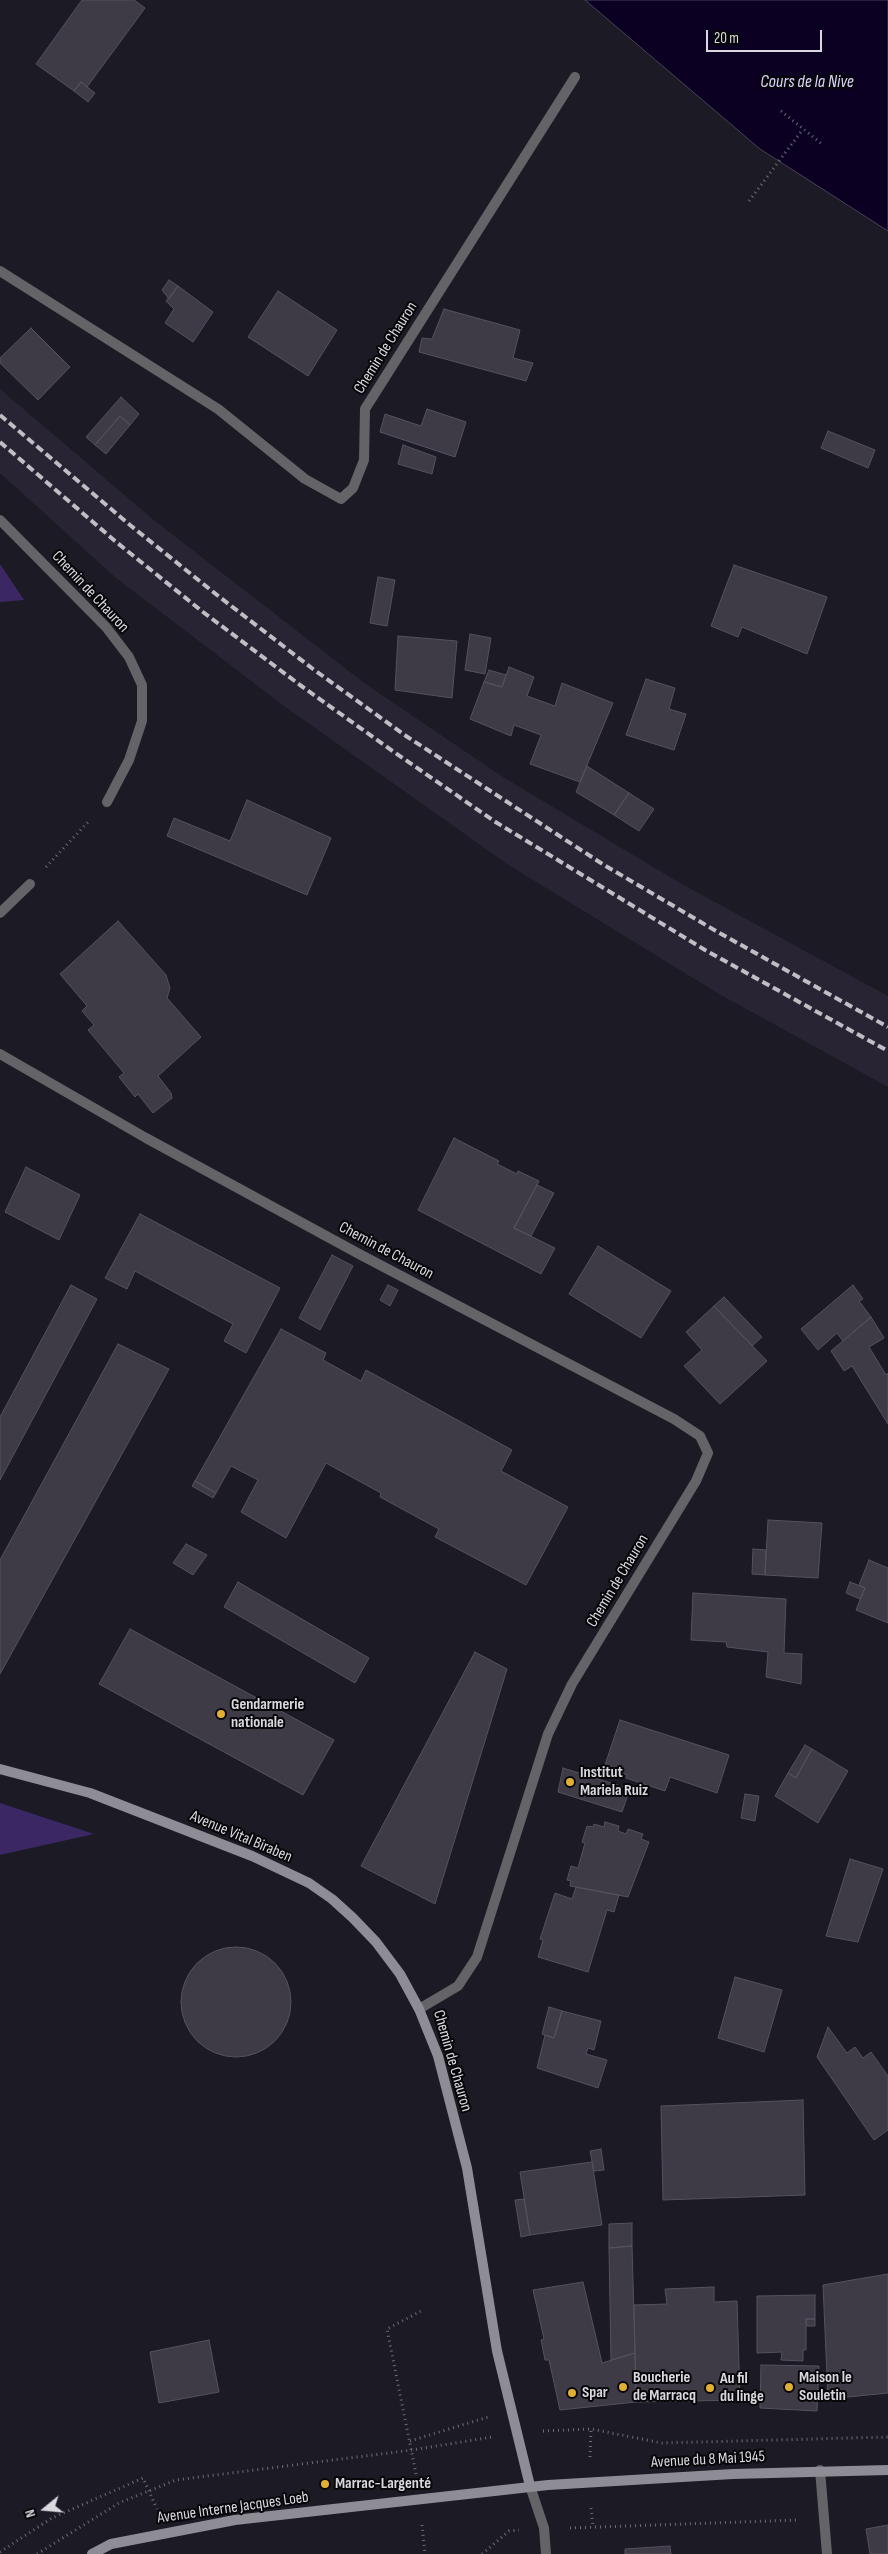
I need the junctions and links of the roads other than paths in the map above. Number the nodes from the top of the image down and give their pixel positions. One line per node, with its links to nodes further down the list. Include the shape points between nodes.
1 (574, 77): 2 (street, Chemin de Chauron, via 365,409 364,460 353,488 341,499 305,479 218,409)
2 (0, 271)
3 (0, 520): 4 (street, Chemin de Chauron, via 106,627 129,657 142,685 142,721 129,760)
4 (107, 802)
5 (30, 884): 6 (street)
6 (0, 912)
7 (0, 1054): 9 (street, Chemin de Chauron, via 336,1241 674,1419 700,1436 708,1453 696,1480 572,1684 548,1734 477,1957 458,1986)
8 (0, 1769): 9 (main road, Avenue Vital Biraben, via 90,1793 252,1856 309,1883 332,1899 376,1942 400,1974)
9 (419, 2009): 12 (main road, Chemin de Chauron, via 438,2056 466,2168 497,2351)
10 (820, 2470): 11 (main road, Avenue du 8 Mai 1945); 12 (main road, Avenue du 8 Mai 1945); 15 (street)
11 (888, 2470)
12 (530, 2486): 13 (main road, Avenue Interne Jacques Loeb, via 236,2520 111,2544); 14 (street, via 544,2528)
13 (92, 2554)
14 (546, 2554)
15 (827, 2554)

